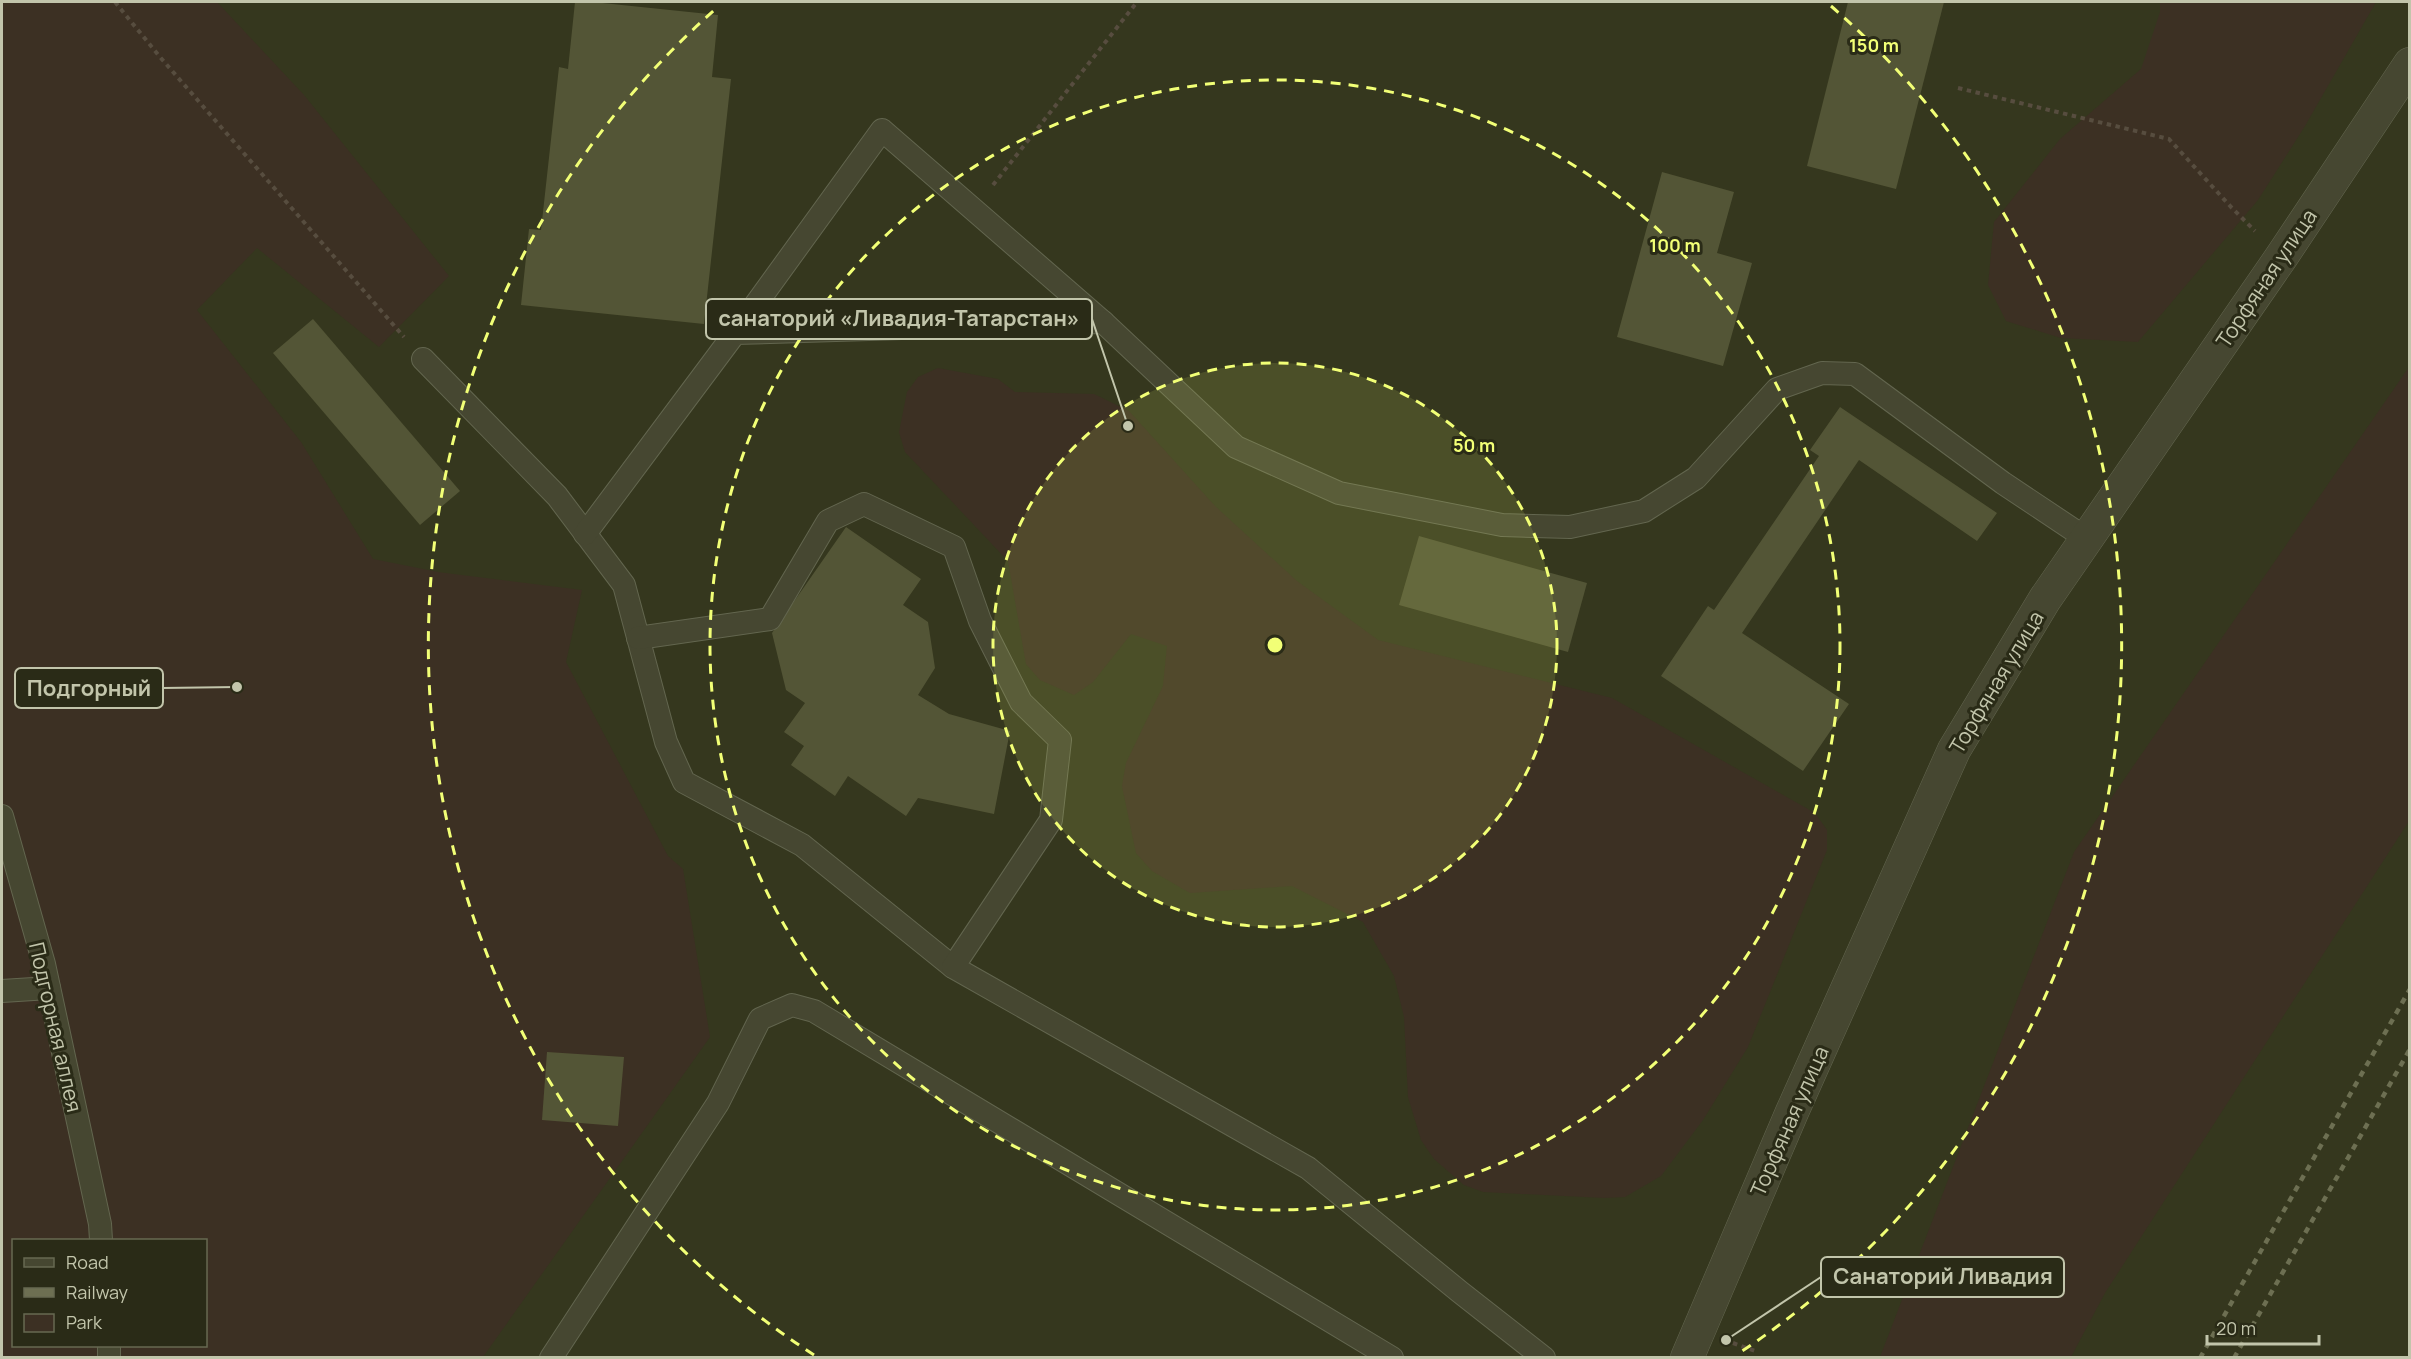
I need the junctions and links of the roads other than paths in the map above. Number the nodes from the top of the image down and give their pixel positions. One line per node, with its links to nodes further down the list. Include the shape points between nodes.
1 (2409, 64): 6 (street, Торфяная улица)
2 (1104, 321): 3 (lane); 3 (lane, via 882,130); 6 (lane, via 1236,447 1339,493 1502,525 1570,526 1644,512 1696,478 1778,389 1822,373 1855,374 2003,483)
3 (735, 333): 5 (lane)
4 (423, 359): 5 (lane, via 557,496)
5 (585, 534): 7 (lane, via 624,585)
6 (2087, 539): 16 (street, Торфяная улица, via 2045,600 1954,750)
7 (638, 638): 9 (lane, via 666,742 684,782 802,845); 9 (lane, via 770,619 828,522 864,504 954,547 980,621 1021,702 1060,740 1052,820)
8 (2, 816): 10 (lane, Подгорная аллея)
9 (953, 967): 15 (lane, via 1308,1168)
10 (49, 988): 11 (lane); 12 (lane, Подгорная аллея)
11 (2, 991)
12 (101, 1239)
13 (551, 1358): 14 (lane, via 718,1102 760,1019 792,1005 814,1011)
14 (1392, 1358)
15 (1544, 1358)
16 (1687, 1358)

